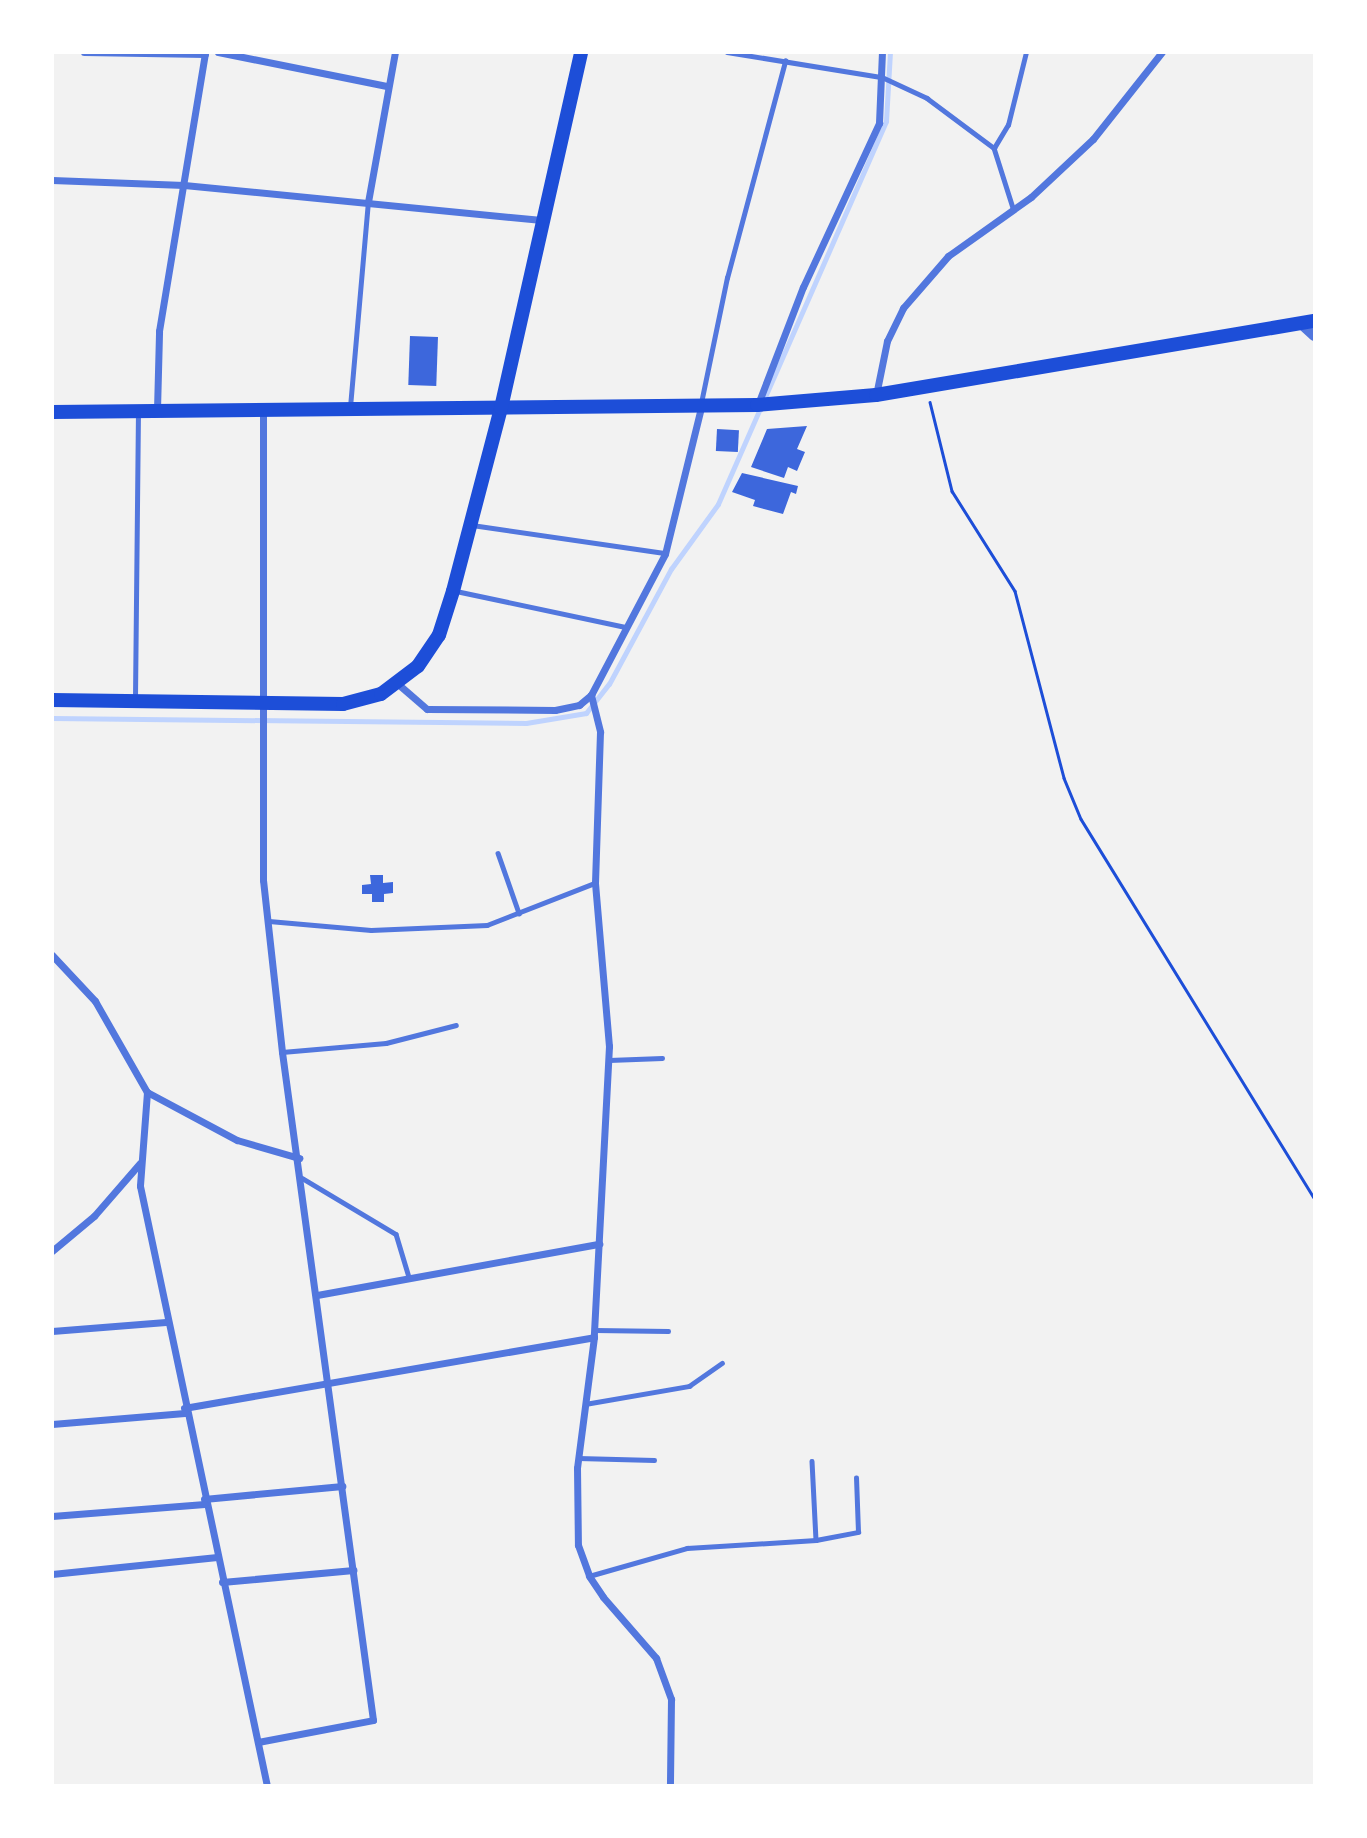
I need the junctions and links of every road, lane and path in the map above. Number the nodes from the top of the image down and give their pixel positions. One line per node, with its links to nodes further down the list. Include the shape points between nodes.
1 (84, 52): 9 (street)
2 (218, 52): 12 (street)
3 (396, 52): 12 (street)
4 (581, 52): 18 (main road)
5 (727, 52): 10 (lane)
6 (882, 52): 11 (street)
7 (1026, 52): 13 (lane, via 1008,125)
8 (1162, 52): 17 (street, via 1093,139)
9 (205, 53): 15 (street)
10 (785, 61): 11 (lane); 24 (lane, via 730,265)
11 (882, 77): 13 (lane, via 927,97); 23 (street, via 874,136 803,287)
12 (387, 86): 16 (street)
13 (994, 148): 17 (lane)
14 (52, 180): 15 (street)
15 (184, 185): 16 (street); 27 (street, via 159,331)
16 (368, 202): 18 (street); 26 (lane)
17 (1013, 208): 22 (street, via 948,256 903,308 887,341)
18 (544, 220): 25 (main road)
19 (1307, 322): 20 (street); 21 (main road)
20 (1314, 336)
21 (927, 386): 22 (main road); 53 (path, via 952,491 1015,591 1063,778 1081,819)
22 (876, 395): 23 (main road)
23 (757, 405): 24 (main road)
24 (701, 407): 25 (main road); 32 (street)
25 (501, 408): 26 (main road); 31 (main road)
26 (349, 409): 28 (main road)
27 (156, 410): 28 (main road); 29 (main road)
28 (263, 410): 39 (street)
29 (138, 411): 30 (main road); 38 (lane)
30 (52, 412)
31 (471, 524): 32 (lane); 33 (main road)
32 (665, 554): 34 (street)
33 (453, 591): 34 (lane); 35 (main road, via 429,652)
34 (626, 627): 36 (street)
35 (398, 684): 36 (street, via 426,709 555,710 579,705); 39 (main road, via 343,704)
36 (591, 695): 41 (street, via 600,757)
37 (52, 700): 38 (main road)
38 (135, 702): 39 (main road)
39 (265, 705): 43 (street, via 264,880)
40 (498, 853): 42 (lane)
41 (595, 883): 42 (lane); 48 (street)
42 (519, 913): 43 (lane, via 487,925 411,930)
43 (269, 921): 46 (street)
44 (52, 955): 49 (street, via 95,1001)
45 (456, 1025): 46 (lane, via 386,1043)
46 (282, 1052): 50 (street)
47 (662, 1058): 48 (lane)
48 (609, 1060): 54 (street)
49 (146, 1092): 50 (street, via 237,1140); 51 (street)
50 (299, 1158): 52 (street)
51 (140, 1163): 55 (street, via 94,1216); 58 (street, via 140,1186)
52 (302, 1178): 56 (lane, via 396,1234); 57 (street)
53 (1314, 1197)
54 (599, 1244): 56 (street); 61 (street)
55 (52, 1251)
56 (409, 1277): 57 (street)
57 (317, 1295): 63 (street)
58 (166, 1322): 60 (street); 65 (street)
59 (668, 1331): 61 (lane)
60 (52, 1332)
61 (594, 1333): 63 (street); 64 (street)
62 (723, 1363): 64 (lane, via 689,1386)
63 (328, 1383): 65 (street); 71 (street)
64 (585, 1404): 67 (street)
65 (184, 1410): 66 (street); 72 (street)
66 (52, 1424)
67 (578, 1458): 68 (lane); 78 (street, via 578,1545)
68 (654, 1460)
69 (812, 1461): 74 (lane)
70 (856, 1478): 74 (lane, via 858,1532)
71 (342, 1486): 72 (street); 76 (street)
72 (205, 1501): 73 (street); 75 (street)
73 (52, 1516)
74 (816, 1540): 78 (lane, via 687,1548)
75 (217, 1557): 77 (street); 79 (street)
76 (353, 1570): 79 (street); 80 (street, via 373,1720)
77 (52, 1574)
78 (589, 1576): 82 (street, via 656,1658 671,1699)
79 (222, 1582): 80 (street)
80 (258, 1742): 81 (street)
81 (267, 1786)
82 (670, 1786)

